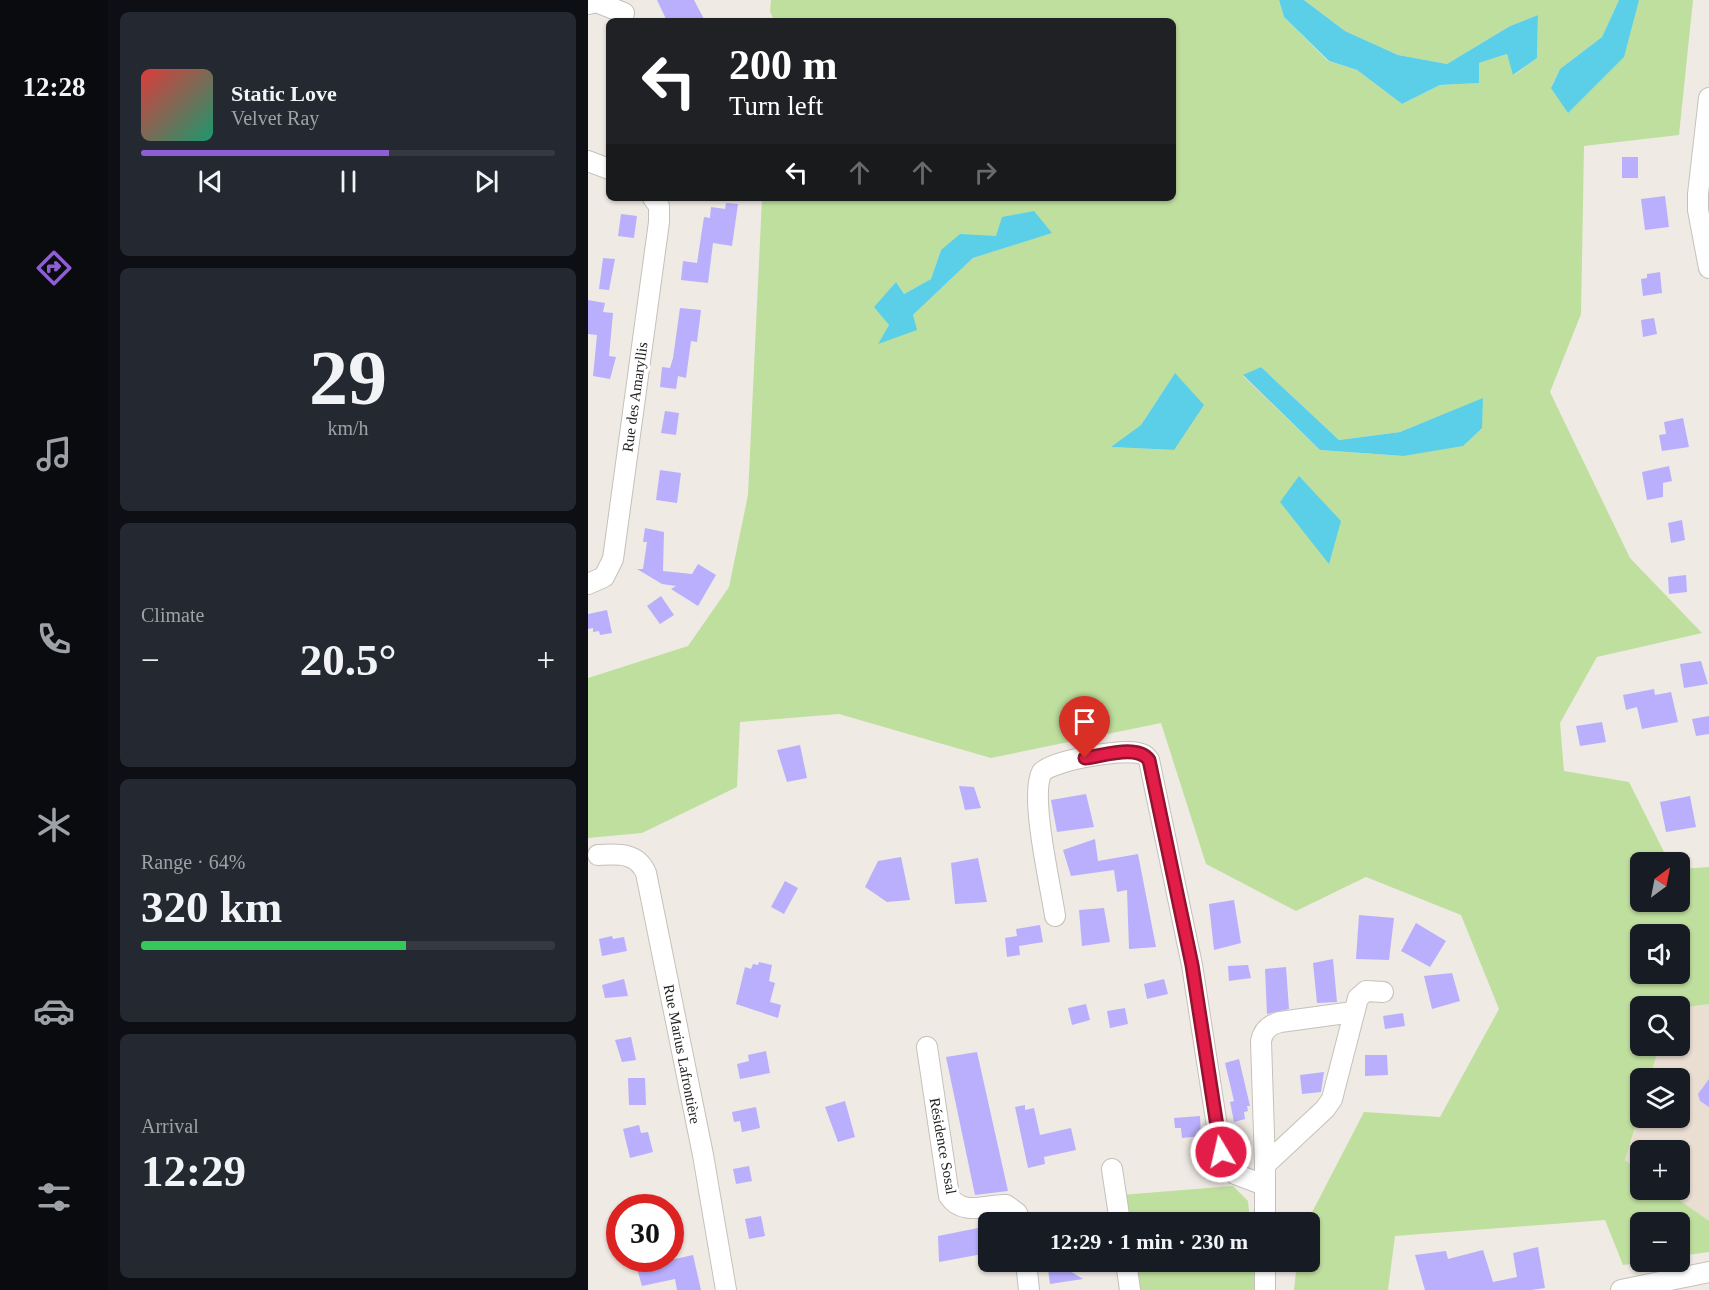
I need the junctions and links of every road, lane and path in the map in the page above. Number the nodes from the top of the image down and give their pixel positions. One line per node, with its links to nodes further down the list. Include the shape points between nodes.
1 (588, 4): 2 (street, via 596,2)
2 (624, 13)
3 (1709, 98): 7 (street, via 1698,210)
4 (588, 161): 5 (street)
5 (606, 168)
6 (655, 201): 8 (street, Rue des Amaryllis, via 659,222 613,559 604,577)
7 (1709, 268)
8 (588, 585)
9 (598, 855): 24 (street, Rue Marius Lafrontière, via 631,856 646,873)
10 (1055, 916): 15 (street, via 1042,837 1038,785 1042,772 1062,761 1132,752 1146,756 1192,965 1221,1152 1235,1174)
11 (1383, 992): 12 (street, via 1362,993)
12 (1353, 1012): 15 (street, via 1332,1099); 15 (street, via 1280,1022 1269,1026 1263,1034)
13 (927, 1047): 16 (street, Résidence Sosal, via 949,1196 966,1208 1006,1205)
14 (1112, 1169): 17 (street)
15 (1265, 1175): 18 (street)
16 (1016, 1212)
17 (1118, 1212)
18 (1265, 1212)
19 (1027, 1272): 25 (street)
20 (1127, 1272): 26 (street)
21 (1265, 1272): 27 (street)
22 (1709, 1272): 23 (street)
23 (1677, 1285): 28 (street)
24 (726, 1290)
25 (1029, 1290)
26 (1130, 1290)
27 (1265, 1290)
28 (1621, 1290)

